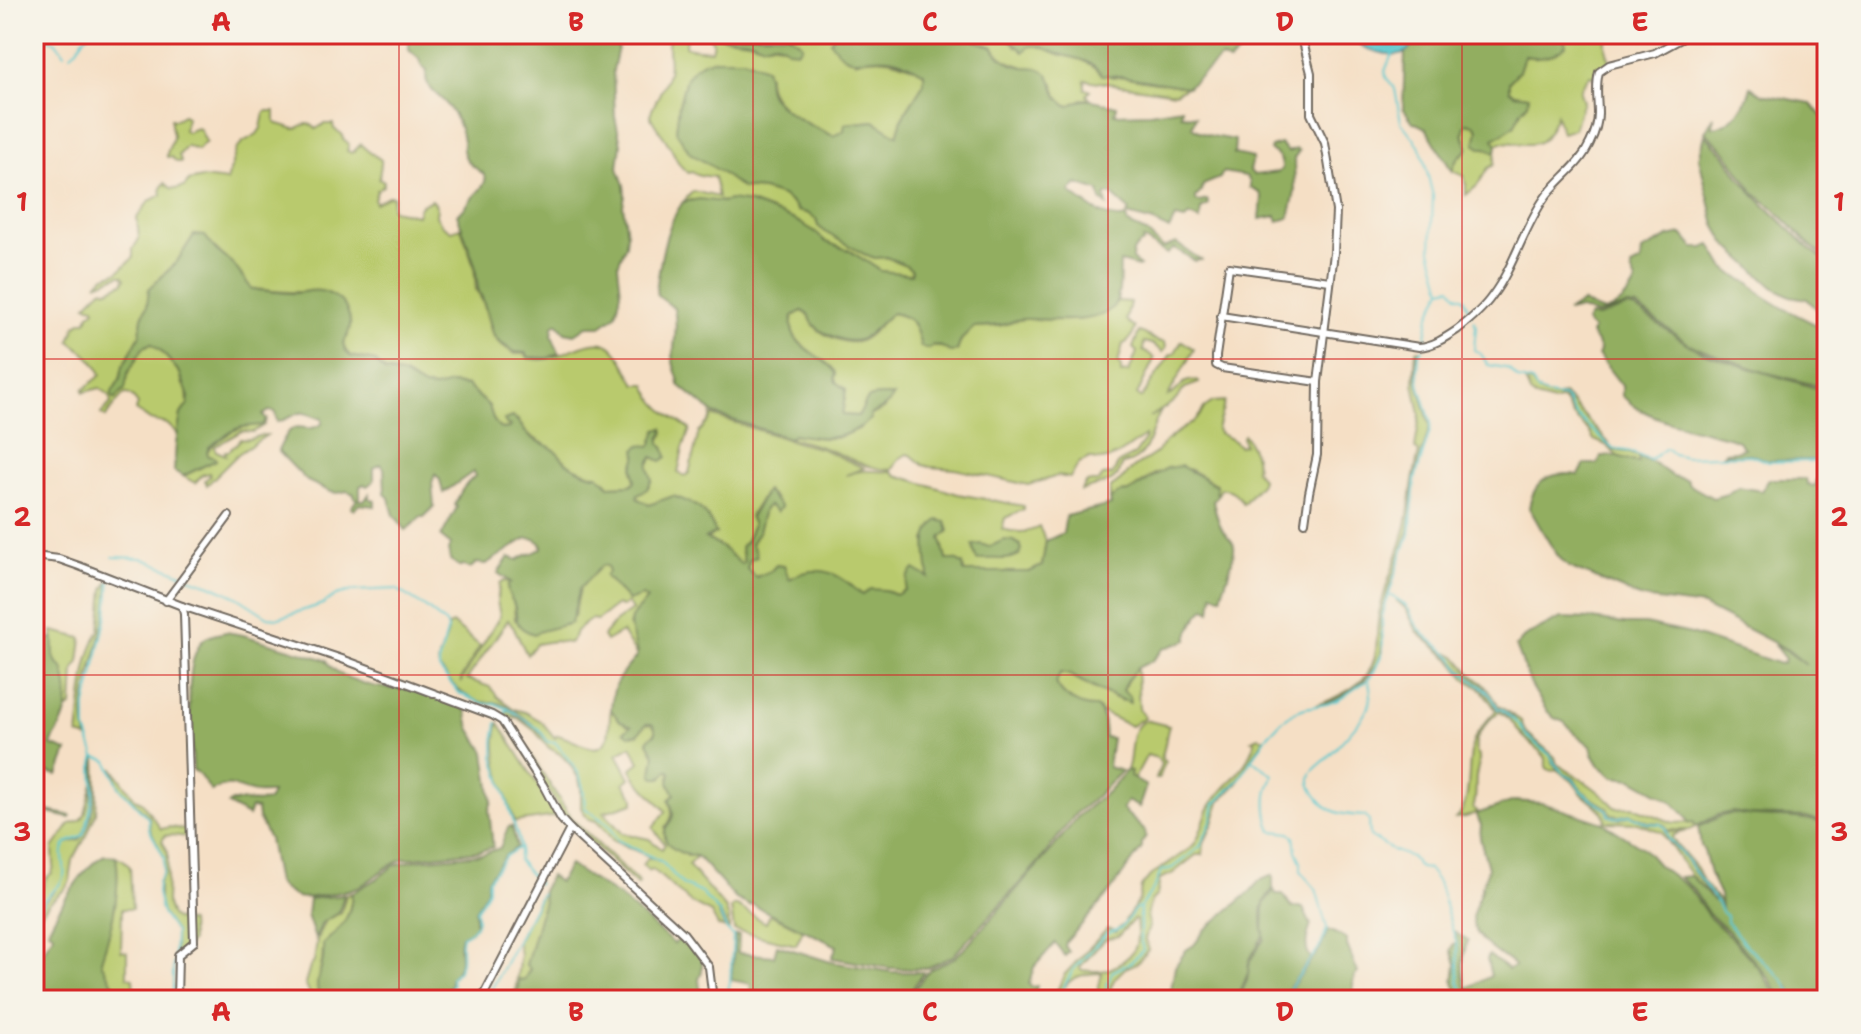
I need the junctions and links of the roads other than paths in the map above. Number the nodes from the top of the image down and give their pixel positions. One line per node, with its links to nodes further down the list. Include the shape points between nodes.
1 (1301, 34): 3 (street, via 1311,73 1311,114 1325,143 1336,211)
2 (1690, 34): 5 (street, via 1655,53 1599,72 1598,115 1584,155 1542,202 1494,295 1463,325 1419,347)
3 (1330, 281): 4 (street, via 1229,267); 5 (street)
4 (1221, 316): 5 (street); 6 (street, via 1216,365)
5 (1323, 333): 6 (street)
6 (1318, 382): 8 (street, via 1317,455)
7 (229, 516): 10 (street)
8 (1305, 522)
9 (34, 556): 10 (street, via 69,563)
10 (166, 601): 11 (street)
11 (182, 606): 12 (street, via 500,718); 13 (street, via 194,942 178,955)
12 (570, 829): 14 (street); 15 (street, via 684,934 709,967)
13 (177, 1000)
14 (481, 1000)
15 (713, 1000)

